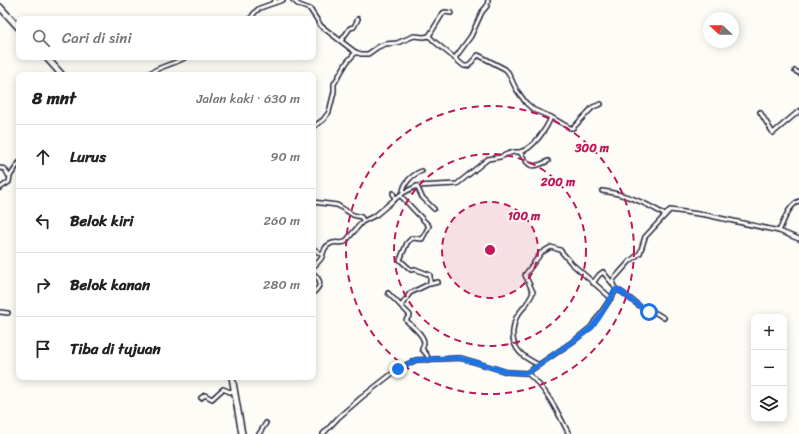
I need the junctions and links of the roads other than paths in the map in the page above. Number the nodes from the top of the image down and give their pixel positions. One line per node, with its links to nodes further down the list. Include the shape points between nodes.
1 (283, 0): 4 (street)
2 (293, 0): 8 (street, via 310,9)
3 (488, 0): 15 (street, via 472,36)
4 (275, 2): 7 (street, via 258,9)
5 (0, 7): 11 (main road)
6 (451, 13): 12 (street, via 443,13)
7 (252, 16)
8 (315, 16)
9 (316, 18): 13 (street, via 321,26)
10 (358, 19): 13 (street)
11 (16, 25)
12 (429, 36): 14 (street, via 414,36 397,43 385,44 368,54); 15 (street)
13 (341, 41): 14 (street)
14 (356, 52): 26 (street, via 334,84 329,112)
15 (455, 58): 25 (street, via 467,66 477,55 505,69 526,103 534,110)
16 (49, 60): 19 (main road)
17 (181, 60): 20 (street)
18 (795, 71): 21 (street)
19 (59, 72)
20 (152, 72)
21 (799, 73)
22 (601, 104): 25 (street, via 593,107 573,128)
23 (799, 111): 24 (street, via 773,133)
24 (760, 112)
25 (551, 117): 27 (street, via 536,142 527,150)
26 (316, 125)
27 (520, 152): 28 (street, via 527,163 533,166); 33 (street, via 513,152 480,164 457,184)
28 (548, 161)
29 (16, 167): 32 (street)
30 (0, 168): 32 (street, via 5,169)
31 (422, 171): 37 (street, via 407,182)
32 (10, 176): 34 (street, via 9,182)
33 (417, 186): 37 (street); 41 (street, via 422,197)
34 (0, 188)
35 (602, 191): 42 (street, via 623,194 644,202)
36 (393, 193): 38 (street)
37 (402, 194): 38 (street); 53 (street, via 429,226 422,239 412,238 407,243 400,260 411,270 429,274)
38 (395, 199): 43 (street, via 376,215)
39 (799, 201): 44 (street, via 789,210)
40 (316, 202): 43 (street, via 337,205)
41 (434, 209)
42 (665, 215): 44 (street, via 670,210 683,211); 52 (street, via 646,237 640,253)
43 (363, 220): 47 (street, via 345,242 330,244)
44 (779, 231): 45 (street)
45 (799, 239)
46 (316, 250): 47 (street)
47 (322, 255): 48 (street)
48 (316, 264)
49 (316, 276): 55 (street, via 320,282)
50 (438, 282): 53 (street)
51 (593, 282): 52 (street, via 603,272); 57 (street); 63 (street, via 557,248 548,248 529,268 525,277 533,292 515,319 513,340 521,354)
52 (612, 283): 54 (street)
53 (429, 284): 58 (street, via 412,292)
54 (616, 289): 57 (street); 61 (street, via 647,312 656,313)
55 (316, 290)
56 (388, 292): 58 (street)
57 (611, 298): 63 (street, via 592,327)
58 (401, 306): 62 (street, via 410,315 406,321 423,339 422,349)
59 (0, 312): 60 (street)
60 (8, 313)
61 (664, 318)
62 (428, 360): 64 (street, via 461,358 507,372); 71 (street, via 416,360 398,369 346,411)
63 (539, 365): 64 (street)
64 (527, 373): 72 (street, via 537,380 545,391)
65 (233, 380): 66 (main road)
66 (235, 390): 67 (street, via 230,392 223,389 212,399 205,396); 69 (main road)
67 (201, 398)
68 (266, 424): 70 (street)
69 (242, 434)
70 (259, 434)
71 (323, 434)
72 (569, 434)

